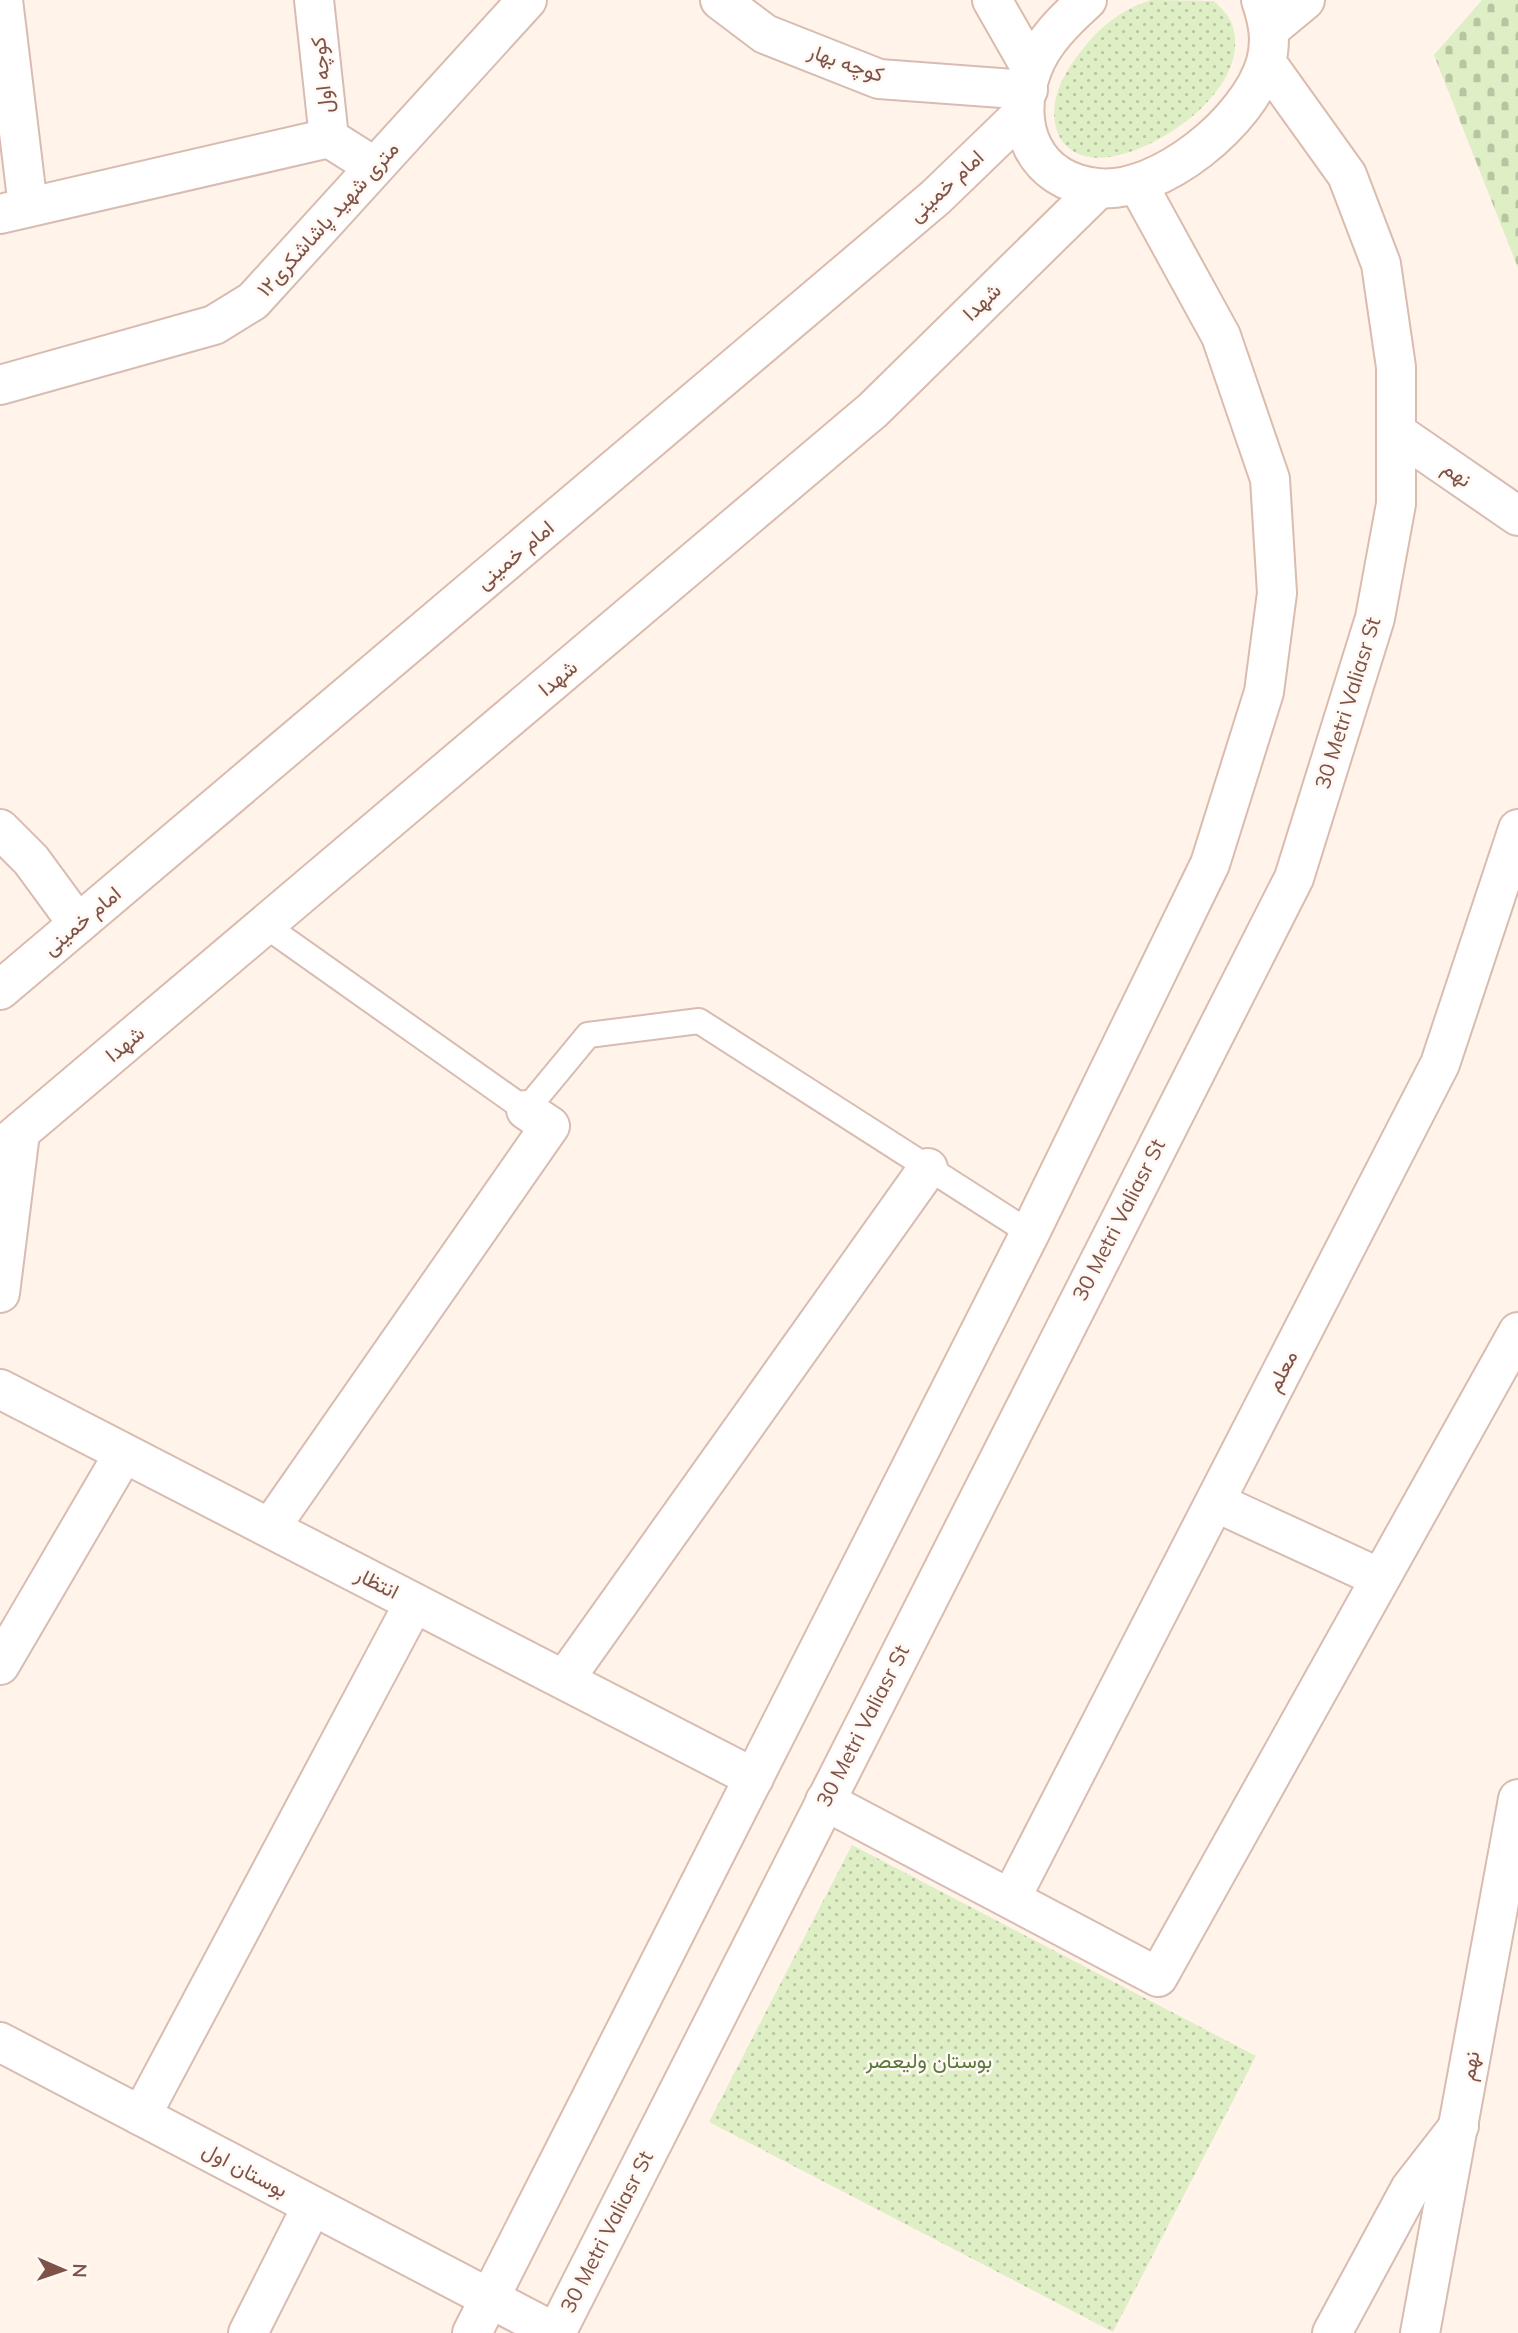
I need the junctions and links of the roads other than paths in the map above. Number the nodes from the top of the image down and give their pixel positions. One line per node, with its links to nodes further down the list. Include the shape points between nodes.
1 (3, 0): 14 (street)
2 (314, 0): 10 (street, کوچه اول)
3 (527, 0): 11 (street, ۱۲متری شهید پاشاشکری)
4 (720, 0): 9 (street, کوچه بهار, via 765,34 879,79)
5 (992, 0): 9 (street)
6 (1087, 0): 9 (street, امام خمینی, via 1056,29)
7 (1305, 0): 8 (street)
8 (1266, 30): 12 (street, via 1250,100 1210,140 1173,167); 16 (street, 30 Metri Valiasr St, via 1347,175 1381,264 1396,367)
9 (1027, 91): 13 (street, via 1031,147 1047,168 1069,181); 20 (street, امام خمینی, via 936,197)
10 (329, 138): 11 (street, کوچه اول); 14 (street)
11 (375, 167): 15 (street, ۱۲متری شهید پاشاشکری, via 253,301 214,325)
12 (1137, 183): 13 (street); 26 (street, via 1221,336 1270,479 1277,593 1264,692 1210,864)
13 (1099, 188): 21 (street, شهدا, via 873,410)
14 (14, 210)
15 (0, 385)
16 (1396, 432): 17 (street, نهم); 39 (street, 30 Metri Valiasr St, via 1396,505 1375,618 1294,878)
17 (1518, 516)
18 (0, 829): 20 (street, via 31,860)
19 (1518, 829): 31 (street, معلم, via 1440,1064)
20 (78, 924): 22 (street, امام خمینی)
21 (266, 926): 23 (lane); 24 (street, شهدا)
22 (0, 990)
23 (526, 1110): 25 (lane, via 588,1035 699,1021); 32 (street, via 550,1126)
24 (10, 1141): 27 (street)
25 (928, 1168): 26 (lane); 36 (street)
26 (1030, 1234): 37 (street)
27 (0, 1293)
28 (1518, 1332): 33 (street)
29 (0, 1389): 30 (street, انتظار)
30 (124, 1453): 32 (street, انتظار); 35 (street)
31 (1214, 1502): 33 (street); 40 (street, معلم)
32 (270, 1528): 34 (street, انتظار)
33 (1380, 1578): 40 (street, via 1158,1977)
34 (414, 1603): 36 (street, انتظار); 42 (street)
35 (0, 1665)
36 (564, 1680): 37 (street, انتظار)
37 (754, 1778): 45 (street)
38 (1518, 1799): 43 (street, نهم)
39 (825, 1801): 40 (street); 48 (street, 30 Metri Valiasr St)
40 (1011, 1898)
41 (0, 2042): 42 (street, بوستان اول)
42 (141, 2116): 44 (street, بوستان اول)
43 (1459, 2126): 49 (street, via 1410,2189); 50 (street, نهم)
44 (313, 2206): 45 (street, بوستان اول); 46 (street)
45 (489, 2299): 47 (street); 48 (street, بوستان اول)
46 (248, 2333)
47 (472, 2333)
48 (556, 2333)
49 (1332, 2333)
50 (1420, 2333)

